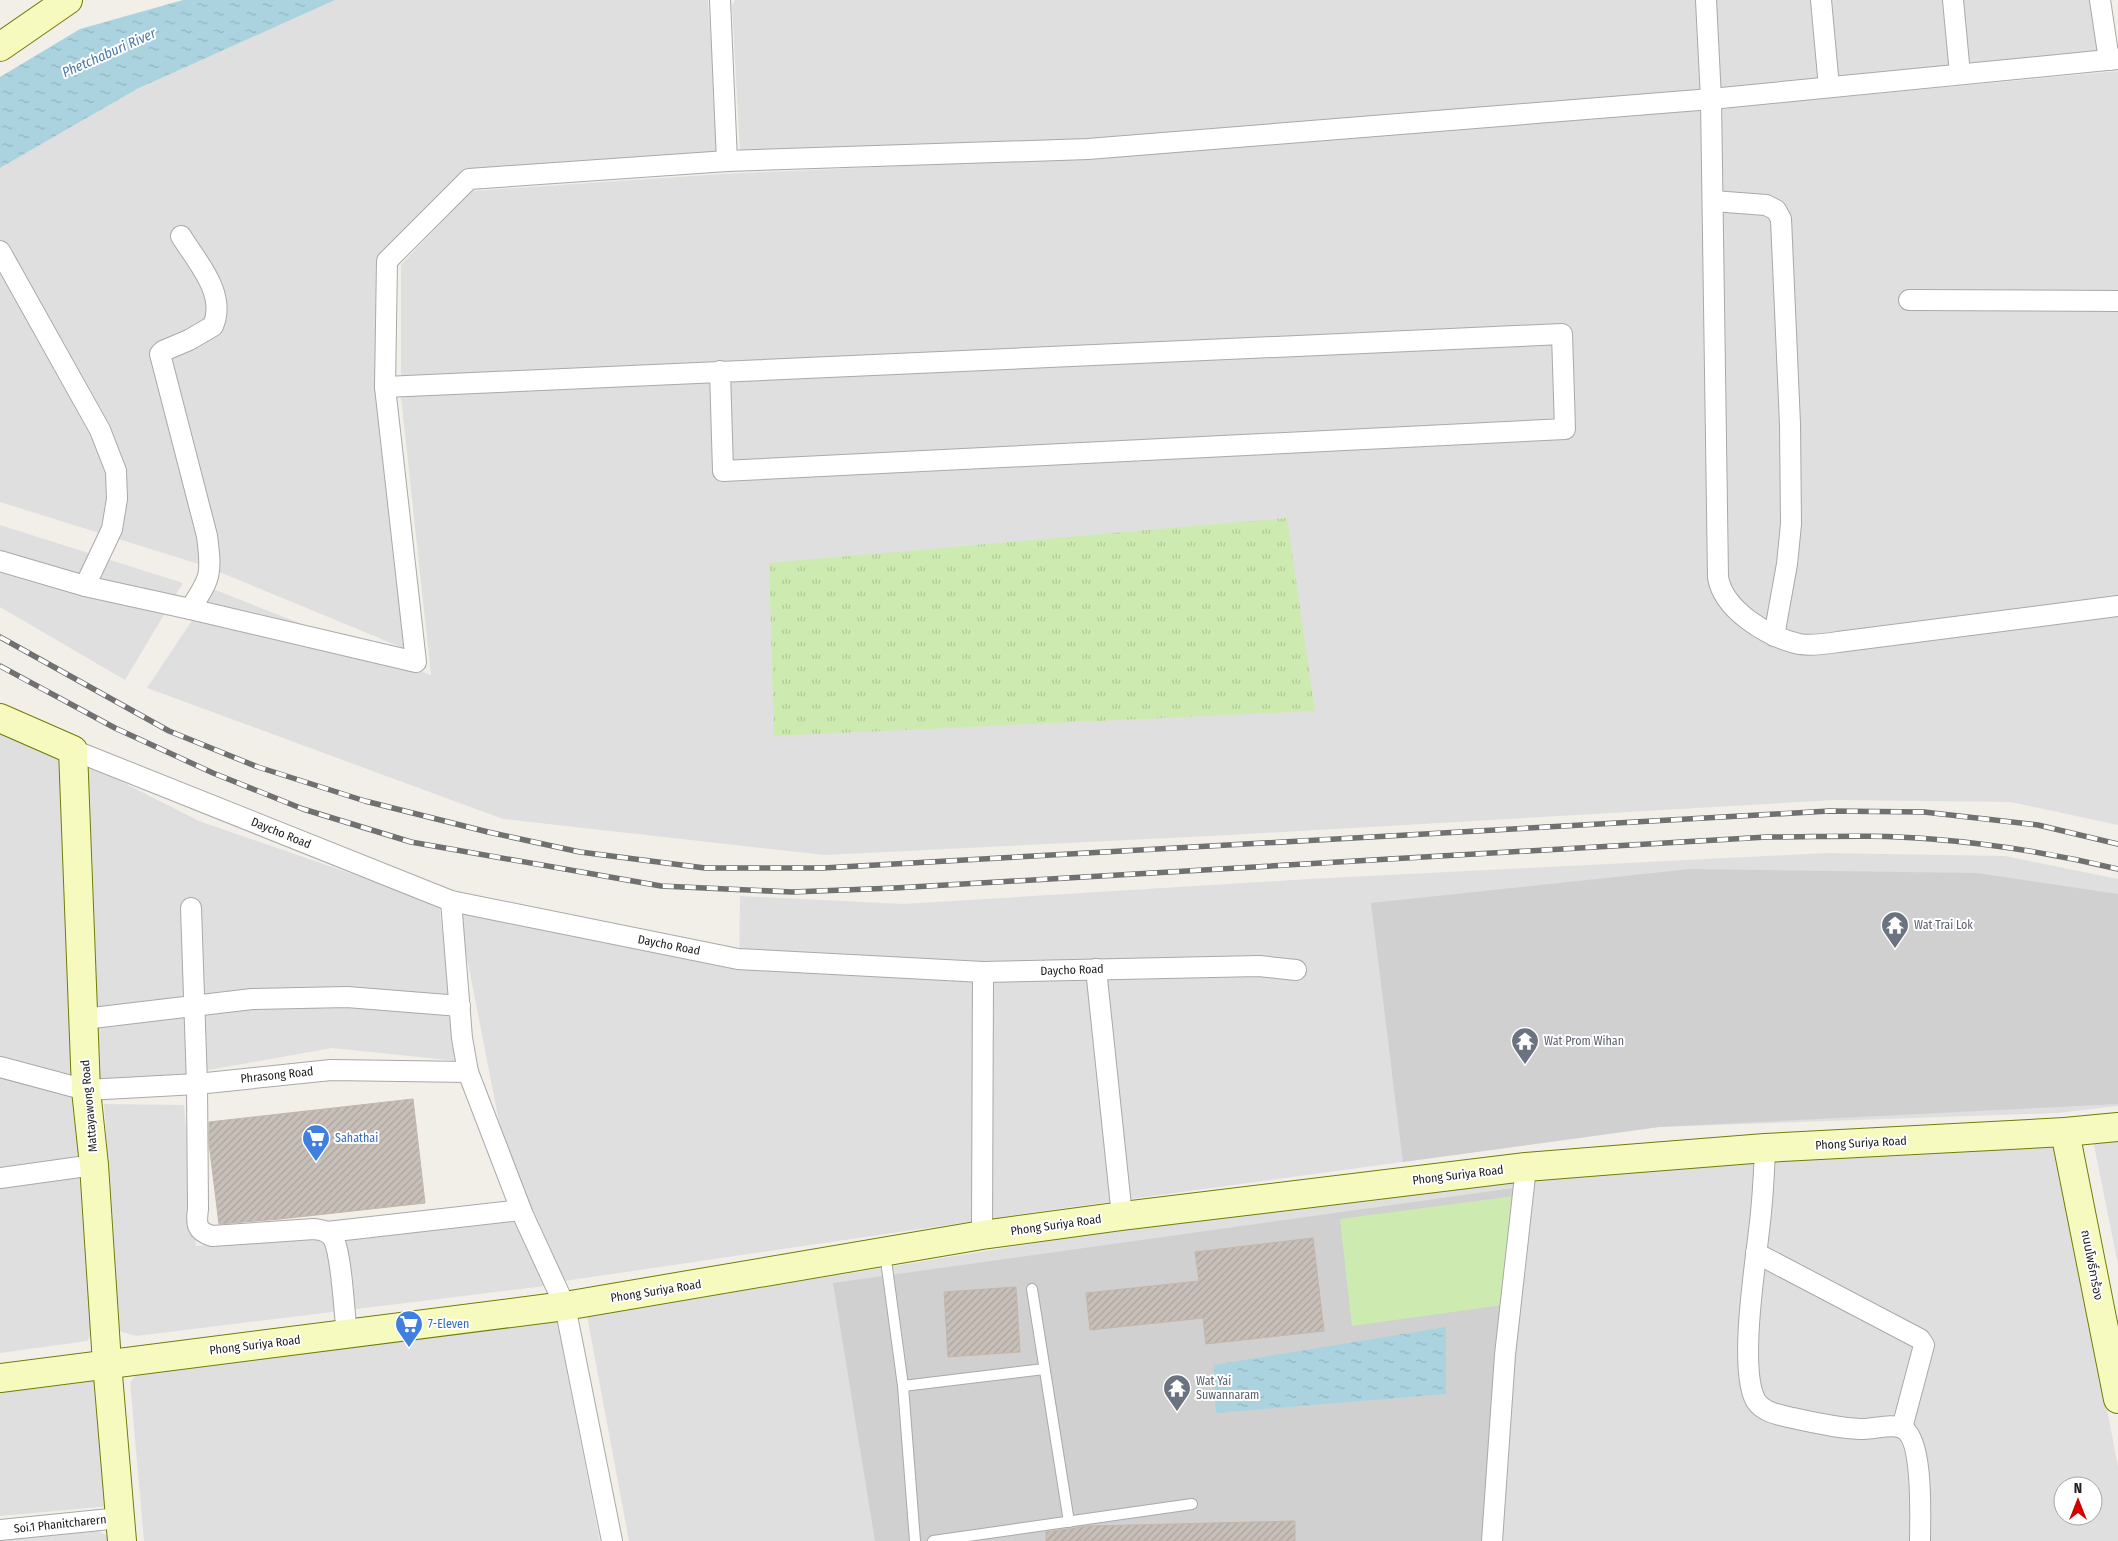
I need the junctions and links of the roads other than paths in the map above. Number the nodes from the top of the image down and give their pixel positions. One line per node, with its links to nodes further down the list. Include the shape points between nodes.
1 (68, 0): 7 (main road)
2 (720, 0): 12 (street)
3 (1706, 0): 11 (street)
4 (1821, 0): 10 (street)
5 (1953, 0): 9 (street)
6 (2100, 0): 8 (street)
7 (0, 47)
8 (2113, 59): 9 (street)
9 (1960, 74): 10 (street)
10 (1829, 87): 11 (street)
11 (1711, 99): 12 (street, via 1088,149); 13 (street)
12 (727, 161): 19 (street, via 469,179 388,261)
13 (1713, 202): 24 (street, via 1719,586 1728,601); 24 (street, via 1766,204 1776,210 1781,219 1791,524 1788,564)
14 (181, 236): 23 (street, via 218,300 213,326 160,354 207,536 210,570 206,586)
15 (0, 251): 21 (street, via 100,430 116,471 118,499 112,529)
16 (1909, 300): 17 (street)
17 (2118, 301)
18 (720, 372): 18 (street, via 723,471 1565,429 1562,334); 19 (street)
19 (386, 387): 23 (street, via 416,662)
20 (0, 561): 21 (street)
21 (84, 586): 23 (street)
22 (2118, 606): 24 (street, via 1816,645)
23 (190, 609)
24 (1774, 636)
25 (0, 718): 26 (main road)
26 (73, 750): 27 (street, Daycho Road); 34 (main road, Mattayawong Road)
27 (451, 901): 31 (street, Daycho Road, via 738,959); 33 (street)
28 (191, 908): 32 (street)
29 (1096, 969): 30 (street, Daycho Road, via 1259,966); 31 (street, Daycho Road); 46 (street)
30 (1296, 970)
31 (983, 972): 48 (street)
32 (194, 1006): 33 (street, via 252,999 347,997); 34 (street); 37 (street)
33 (460, 1006): 36 (street)
34 (84, 1019): 38 (main road, Mattayawong Road)
35 (0, 1067): 38 (street, Phrasong Road)
36 (468, 1072): 37 (street, Phrasong Road, via 332,1070); 45 (street)
37 (197, 1084): 38 (street, Phrasong Road); 47 (street, via 196,1220 203,1234 314,1229)
38 (86, 1090): 42 (main road, Mattayawong Road)
39 (2118, 1126): 40 (main road, Phong Suriya Road)
40 (2065, 1132): 41 (main road, Phong Suriya Road); 58 (main road, ถนนโพธิ์การ้อง)
41 (1765, 1148): 43 (main road, Phong Suriya Road); 50 (street)
42 (94, 1165): 44 (street); 54 (main road, Mattayawong Road)
43 (1526, 1167): 46 (main road, Phong Suriya Road); 67 (street, via 1505,1355)
44 (0, 1178)
45 (521, 1210): 47 (street); 52 (street)
46 (1122, 1216): 48 (main road, Phong Suriya Road)
47 (326, 1232): 53 (street, via 334,1239 338,1254)
48 (982, 1236): 49 (main road, Phong Suriya Road)
49 (885, 1253): 52 (main road, Phong Suriya Road); 57 (lane)
50 (1756, 1253): 59 (street, via 1920,1339 1924,1345); 59 (street, via 1749,1325 1750,1368 1752,1386 1762,1408 1814,1423 1858,1429)
51 (1032, 1289): 55 (lane)
52 (565, 1306): 53 (main road, Phong Suriya Road); 64 (street)
53 (347, 1334): 54 (main road, Phong Suriya Road)
54 (107, 1364): 56 (main road, Phong Suriya Road); 62 (main road, Mattayawong Road)
55 (1044, 1369): 57 (lane); 61 (lane)
56 (0, 1378)
57 (903, 1386): 65 (lane)
58 (2118, 1399)
59 (1902, 1428): 68 (street, via 1912,1441 1917,1460)
60 (1192, 1504): 61 (lane)
61 (1069, 1522): 66 (lane)
62 (121, 1529): 63 (street, Soi.1 Phanitcharern)
63 (0, 1530)
64 (612, 1541)
65 (915, 1541)
66 (933, 1541)
67 (1492, 1541)
68 (1920, 1541)

